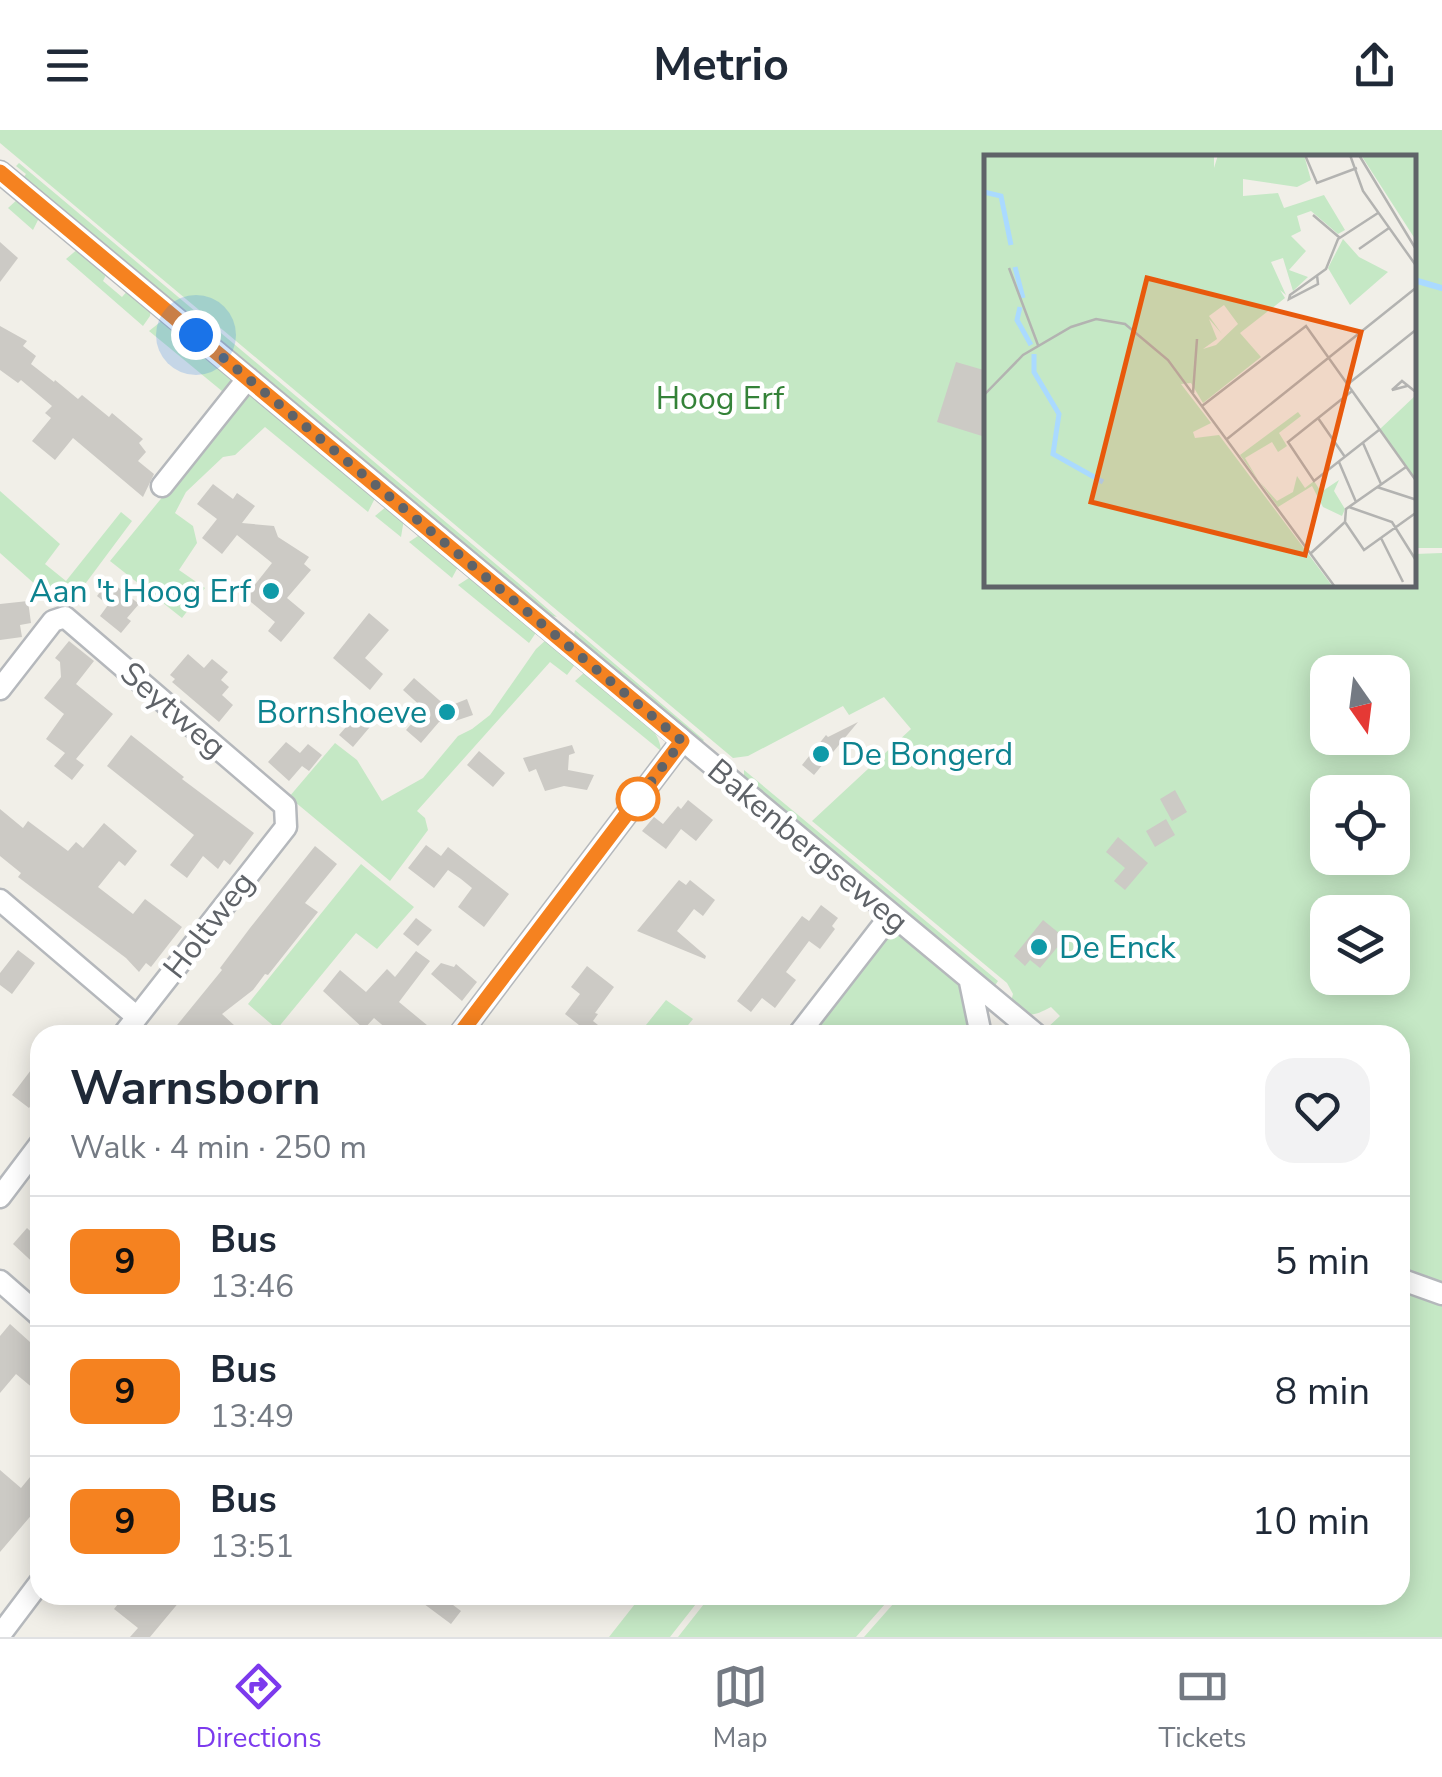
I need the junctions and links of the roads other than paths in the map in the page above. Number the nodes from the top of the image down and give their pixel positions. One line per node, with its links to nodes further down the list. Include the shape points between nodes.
1 (0, 172): 2 (street, Bakenbergseweg)
2 (248, 378): 3 (street); 5 (street, Bakenbergseweg)
3 (162, 486)
4 (0, 689): 6 (street, Seytweg, via 53,621 65,617)
5 (682, 741): 8 (street, Bakenbergseweg); 12 (street)
6 (287, 813): 10 (street, Holtweg, via 286,827)
7 (0, 900): 10 (street)
8 (891, 915): 9 (street, Bakenbergseweg); 13 (street)
9 (970, 982): 14 (street); 15 (street, Bakenbergseweg)
10 (137, 1017): 11 (street, Holtweg)
11 (131, 1025)
12 (466, 1025)
13 (806, 1025)
14 (979, 1025)
15 (1020, 1025)
16 (30, 1157): 17 (street)
17 (0, 1197)
18 (1410, 1283): 20 (street)
19 (1, 1284): 21 (street)
20 (1442, 1294)
21 (30, 1308)
22 (30, 1595): 23 (street)
23 (0, 1635)

